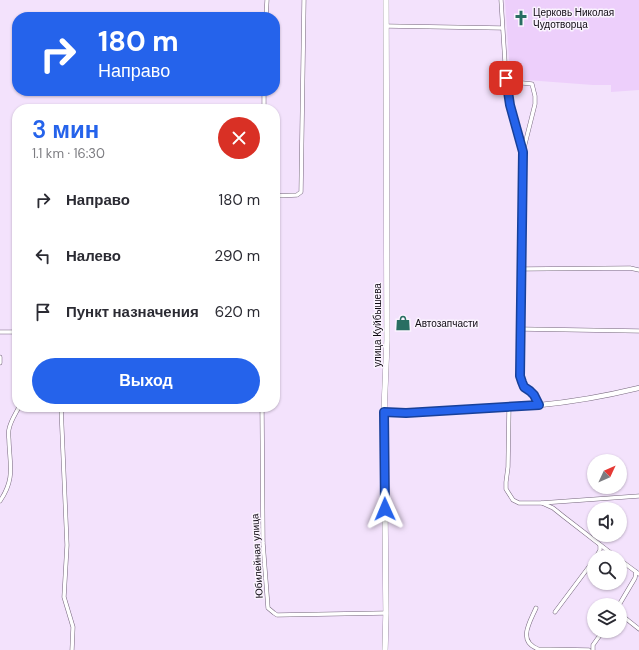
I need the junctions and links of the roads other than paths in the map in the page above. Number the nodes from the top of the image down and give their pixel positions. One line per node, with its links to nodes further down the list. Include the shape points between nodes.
1 (267, 0): 5 (street)
2 (304, 0): 10 (street, via 301,192 297,195)
3 (386, 0): 6 (highway, улица Куйбышева)
4 (501, 0): 7 (street)
5 (266, 12)
6 (386, 26): 7 (street); 25 (highway, улица Куйбышева, via 387,340)
7 (502, 28): 8 (street)
8 (506, 78): 9 (street, via 510,105); 9 (street, via 514,82 532,84 535,96)
9 (523, 152): 11 (street)
10 (280, 196)
11 (522, 269): 12 (street); 13 (street)
12 (639, 270)
13 (521, 329): 14 (street); 20 (street, via 520,376 524,387 534,395)
14 (639, 331)
15 (0, 332): 16 (street)
16 (12, 332)
17 (0, 357): 18 (street)
18 (0, 363)
19 (639, 388): 20 (street, via 582,400)
20 (539, 405): 21 (street)
21 (509, 407): 25 (street); 28 (street, via 506,490 513,500 519,503)
22 (16, 412): 27 (street, via 9,430 10,481)
23 (61, 412): 42 (street, via 67,545 64,597 73,627)
24 (262, 412): 38 (street, Юбилейная улица, via 263,543 268,608 277,615)
25 (384, 412): 38 (highway, улица Куйбышева)
26 (639, 496): 28 (street)
27 (0, 502)
28 (540, 503): 29 (street, via 553,508)
29 (600, 545): 30 (street); 31 (street)
30 (600, 550)
31 (607, 550)
32 (627, 565): 34 (street)
33 (587, 569): 37 (street)
34 (637, 573): 35 (street)
35 (623, 598)
36 (536, 608): 44 (street, via 526,637 530,645 538,649)
37 (555, 612)
38 (386, 613): 43 (highway, улица Куйбышева)
39 (627, 620): 40 (street)
40 (639, 629)
41 (598, 638): 45 (street)
42 (72, 650)
43 (386, 650)
44 (589, 650)
45 (593, 650)

